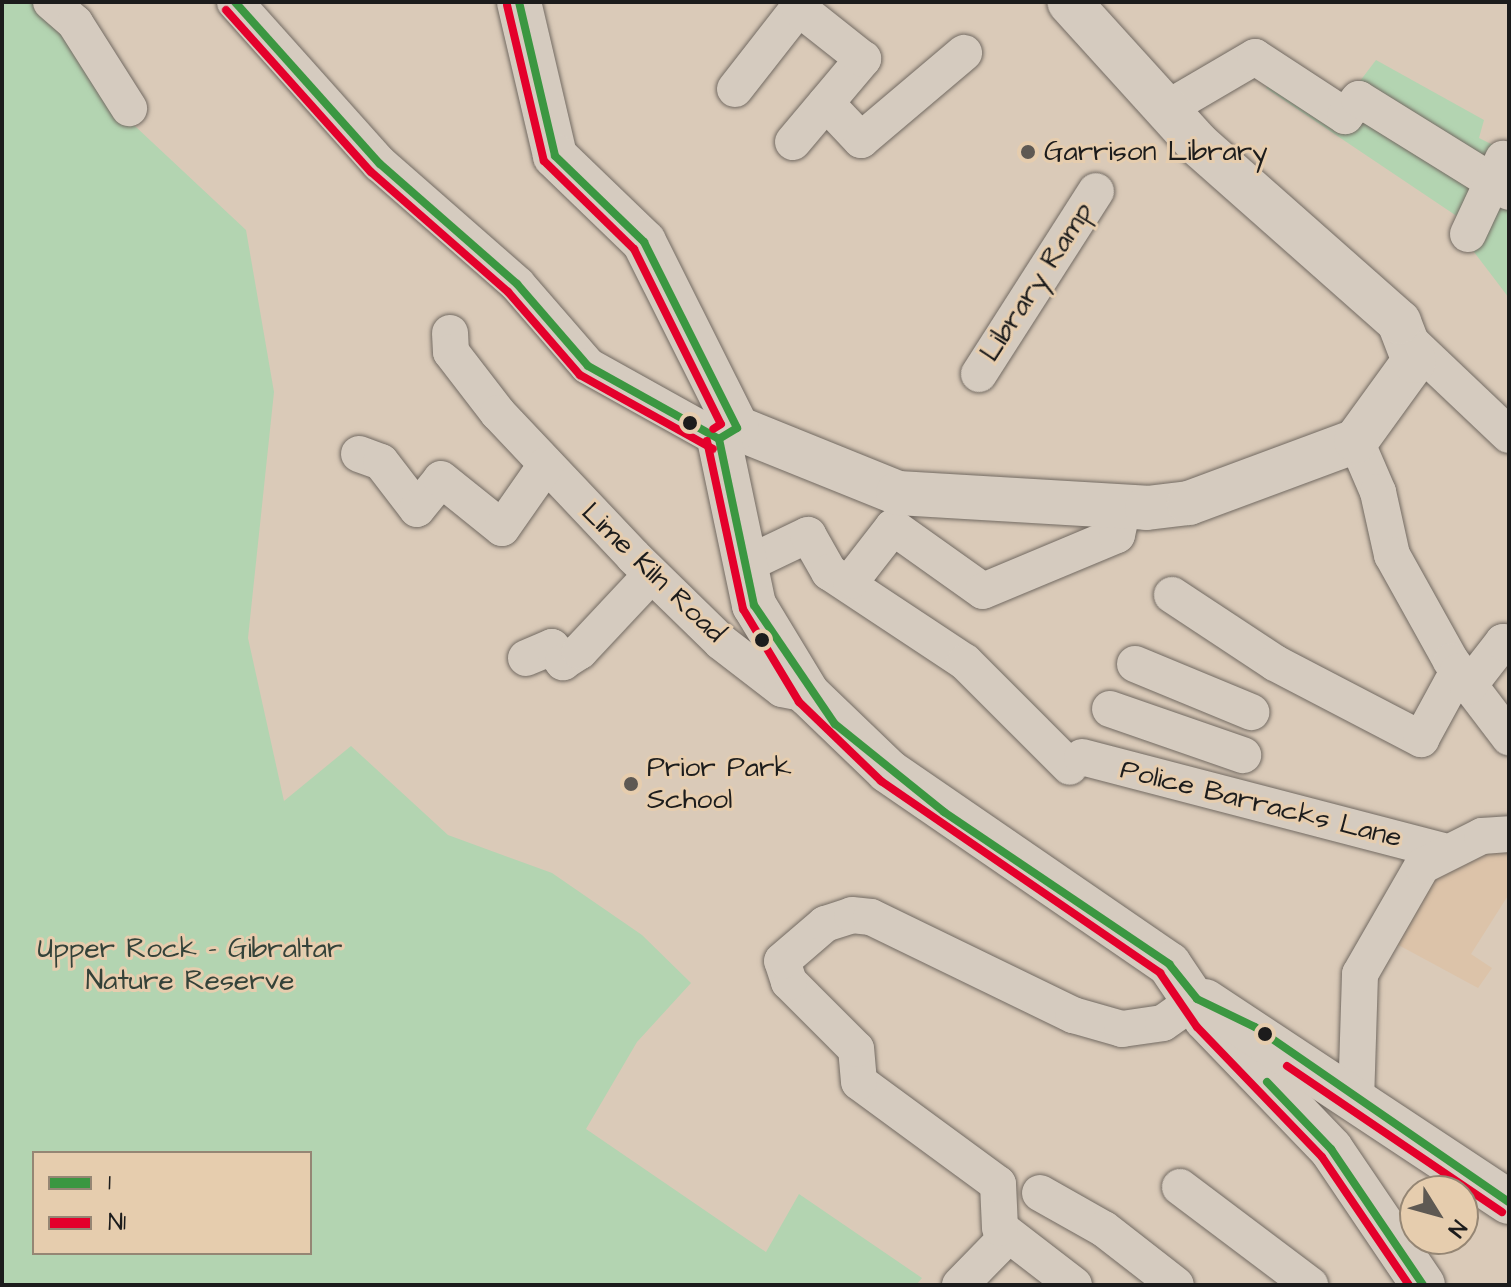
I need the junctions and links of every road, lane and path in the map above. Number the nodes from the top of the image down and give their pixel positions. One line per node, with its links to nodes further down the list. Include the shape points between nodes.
1 (51, 2): 9 (street, via 75,23)
2 (235, 2): 18 (street, via 380,164 517,284 588,366)
3 (519, 2): 18 (street, via 555,156 644,242)
4 (801, 6): 7 (street); 8 (street, via 863,59)
5 (1086, 9): 10 (street)
6 (964, 53): 8 (street, via 861,140)
7 (735, 89)
8 (826, 103): 11 (street)
9 (129, 108)
10 (1166, 109): 12 (street, via 1255,57 1345,116 1359,99); 16 (street, via 1384,305)
11 (793, 142)
12 (1502, 178): 14 (street)
13 (1096, 191): 17 (street, Library Ramp)
14 (1468, 234)
15 (450, 333): 22 (street, Lime Kiln Road, via 451,352)
16 (1413, 344): 19 (street); 20 (street, via 1414,361)
17 (979, 374)
18 (737, 428): 24 (street); 25 (street)
19 (1509, 435)
20 (1356, 441): 23 (street, via 1172,508); 32 (street, via 1378,492 1392,555)
21 (359, 454): 22 (street, via 381,462 417,509 441,479 502,528)
22 (546, 465): 26 (street, Lime Kiln Road)
23 (1123, 506): 24 (street); 24 (street, via 1117,535 983,591)
24 (896, 510): 27 (street)
25 (745, 565): 27 (street, via 808,535 829,572); 33 (street, via 754,605)
26 (651, 575): 30 (street, via 580,651 563,662 552,647); 33 (street, Lime Kiln Road, via 782,689)
27 (851, 581): 39 (street, Police Barracks Lane, via 965,662 1076,762)
28 (1172, 595): 32 (street, via 1275,663 1421,739)
29 (1509, 645): 32 (street, via 1503,642)
30 (526, 658)
31 (1135, 664): 35 (street)
32 (1463, 679): 36 (street)
33 (808, 694): 40 (street, via 888,771 1169,964)
34 (1110, 709): 37 (street)
35 (1251, 712)
36 (1509, 737)
37 (1243, 755)
38 (1509, 834): 39 (street)
39 (1442, 851): 41 (street, via 1422,866 1360,974)
40 (1197, 999): 41 (street, via 1255,1027); 45 (street, via 1155,1026 1122,1029 1073,1015 871,917 852,915 825,924 782,961 789,982 856,1049 859,1082 998,1184); 50 (street, via 1233,1049 1331,1149)
41 (1356, 1102): 44 (street)
42 (1180, 1187): 49 (street)
43 (1040, 1193): 48 (street, via 1104,1229)
44 (1509, 1202)
45 (1004, 1232): 46 (street); 47 (street)
46 (970, 1280)
47 (1074, 1285)
48 (1176, 1285)
49 (1310, 1285)
50 (1423, 1285)

